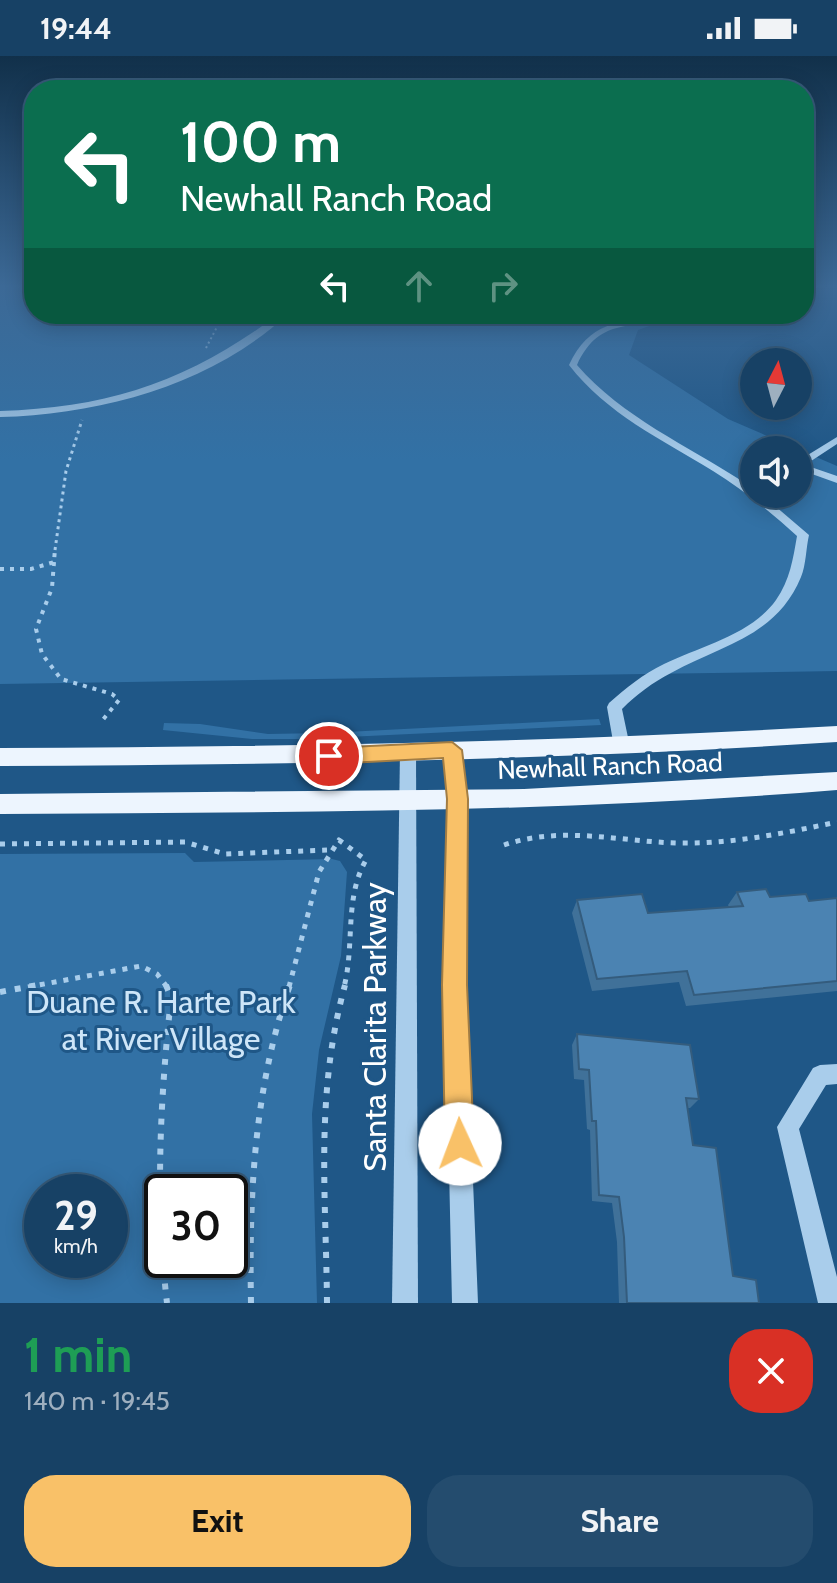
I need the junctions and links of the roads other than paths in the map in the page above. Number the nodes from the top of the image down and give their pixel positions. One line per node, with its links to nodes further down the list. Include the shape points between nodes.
1 (243, 343): 3 (street, via 198,369 126,398 87,409)
2 (581, 343): 8 (street, via 573,365 588,386 636,425)
3 (0, 414)
4 (837, 440): 5 (street)
5 (812, 457)
6 (812, 471): 7 (street)
7 (837, 480)
8 (740, 484)
9 (770, 508): 11 (street, via 803,535 802,554 781,607 761,625 630,688 614,707)
10 (837, 734): 11 (main road, Newhall Ranch Road)
11 (622, 747): 12 (main road, Newhall Ranch Road)
12 (452, 750): 13 (main road, Newhall Ranch Road); 16 (street)
13 (408, 751): 14 (main road, Newhall Ranch Road); 17 (street, Santa Clarita Parkway)
14 (0, 757)
15 (837, 781): 16 (main road, Newhall Ranch Road, via 709,793)
16 (458, 799): 17 (main road, Newhall Ranch Road); 21 (street, via 455,985)
17 (409, 800): 18 (main road, Newhall Ranch Road); 20 (street, Santa Clarita Parkway)
18 (0, 804)
19 (837, 1074): 22 (street, via 820,1075 788,1127)
20 (405, 1303)
21 (465, 1303)
22 (831, 1303)

